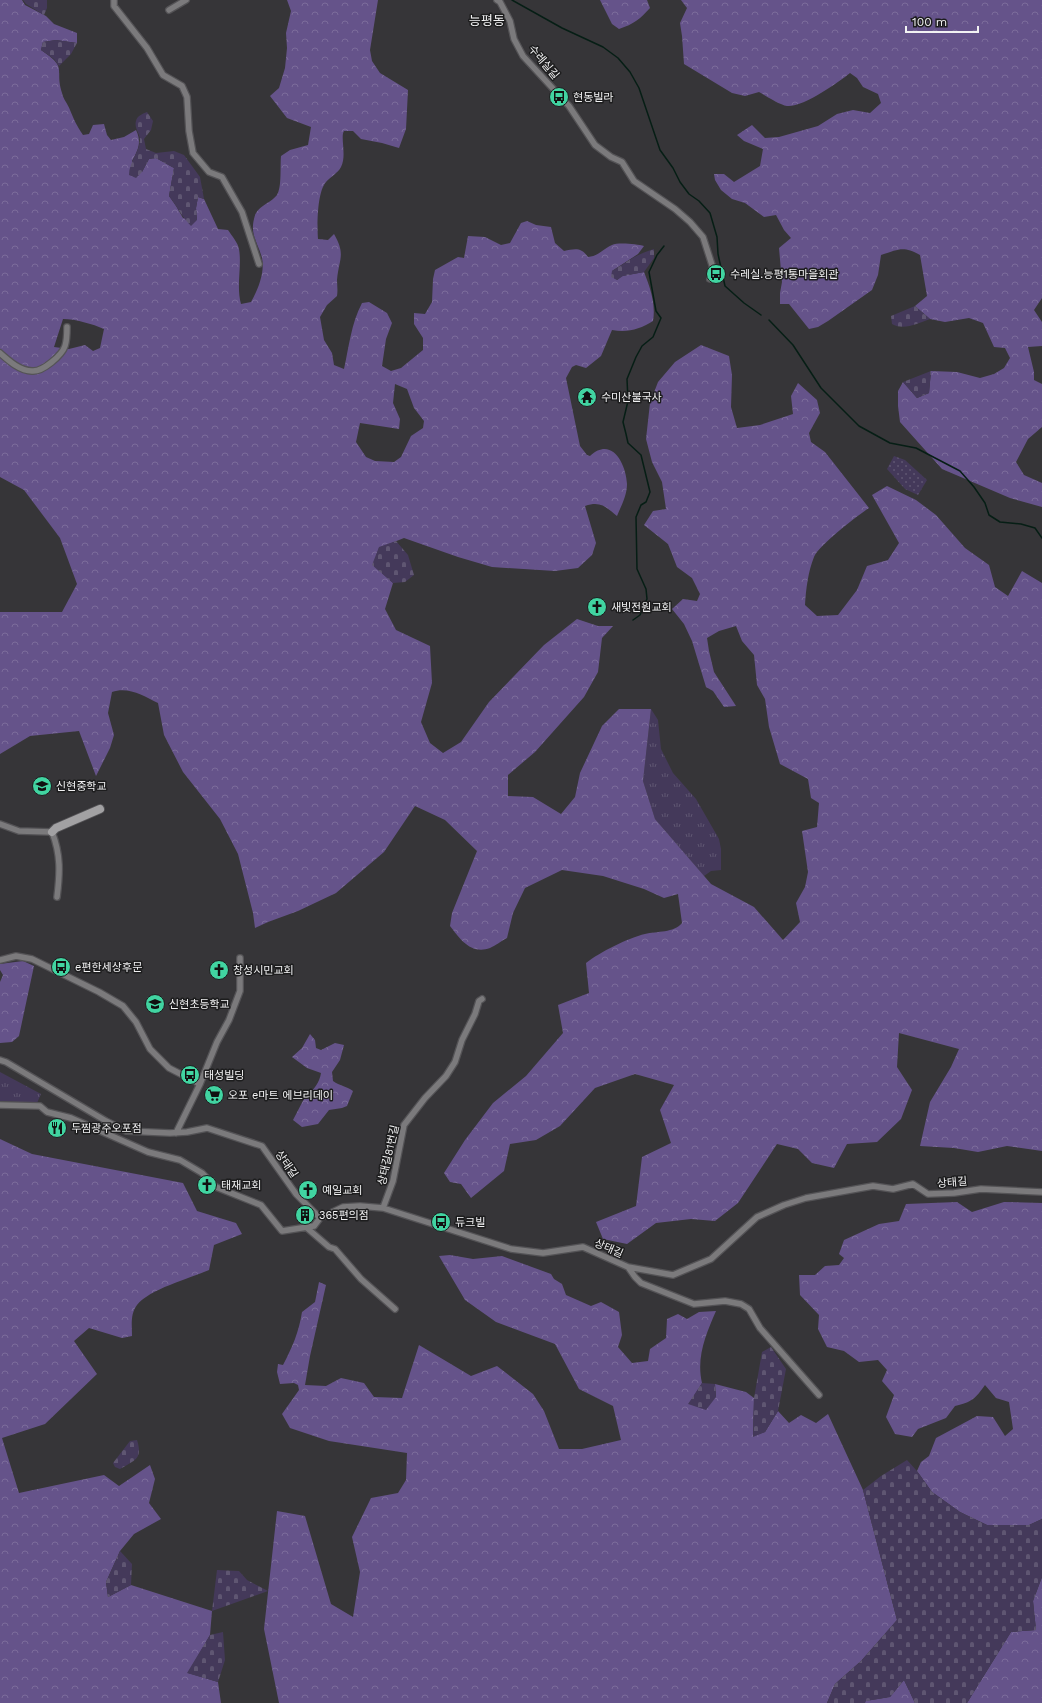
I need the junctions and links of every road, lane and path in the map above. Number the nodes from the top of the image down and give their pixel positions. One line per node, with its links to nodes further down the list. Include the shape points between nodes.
1 (114, 0): 5 (street, via 114,6 147,48 163,75 182,86 187,98 193,154 209,172 222,177 242,212)
2 (186, 0): 4 (street)
3 (497, 0): 6 (street, 수레실길, via 510,21 514,39 523,56 569,106 594,145 622,162 634,181 675,209 703,237 713,268)
4 (169, 10)
5 (259, 264)
6 (710, 279)
7 (67, 327): 8 (street, via 65,346 45,368 33,372 10,362)
8 (0, 353)
9 (100, 809): 11 (street)
10 (0, 824): 11 (street, via 19,831)
11 (52, 832): 12 (street, via 58,846 60,874)
12 (57, 897)
13 (0, 958): 17 (street, via 16,956 32,959 123,1006 136,1022 150,1049 169,1068)
14 (240, 958): 17 (street, via 240,991)
15 (482, 999): 23 (street, 상태길81번길, via 457,1050 455,1062 404,1125 393,1181)
16 (0, 1060): 19 (street, 상태길, via 106,1121)
17 (200, 1084): 20 (street)
18 (0, 1105): 21 (street, via 40,1106 47,1112 71,1118)
19 (134, 1132): 20 (street, 상태길); 21 (street)
20 (176, 1132): 24 (street, 상태길, via 207,1128 262,1146 296,1194)
21 (129, 1142): 25 (street, via 148,1152 180,1160 202,1173 216,1187 261,1205 282,1231)
22 (1042, 1192): 26 (street, 상태길, via 981,1189 928,1194 913,1184 892,1189 873,1186 806,1198 758,1217 711,1259 672,1275)
23 (383, 1208): 24 (street, 상태길, via 343,1207); 26 (street, 상태길, via 511,1248 543,1253 583,1247)
24 (320, 1218): 25 (street, via 314,1226)
25 (307, 1228): 27 (street, via 335,1249 361,1279)
26 (628, 1267): 28 (street, 상태길, via 641,1283 694,1304 725,1301 741,1304 749,1309 760,1328)
27 (395, 1309)
28 (819, 1394)

